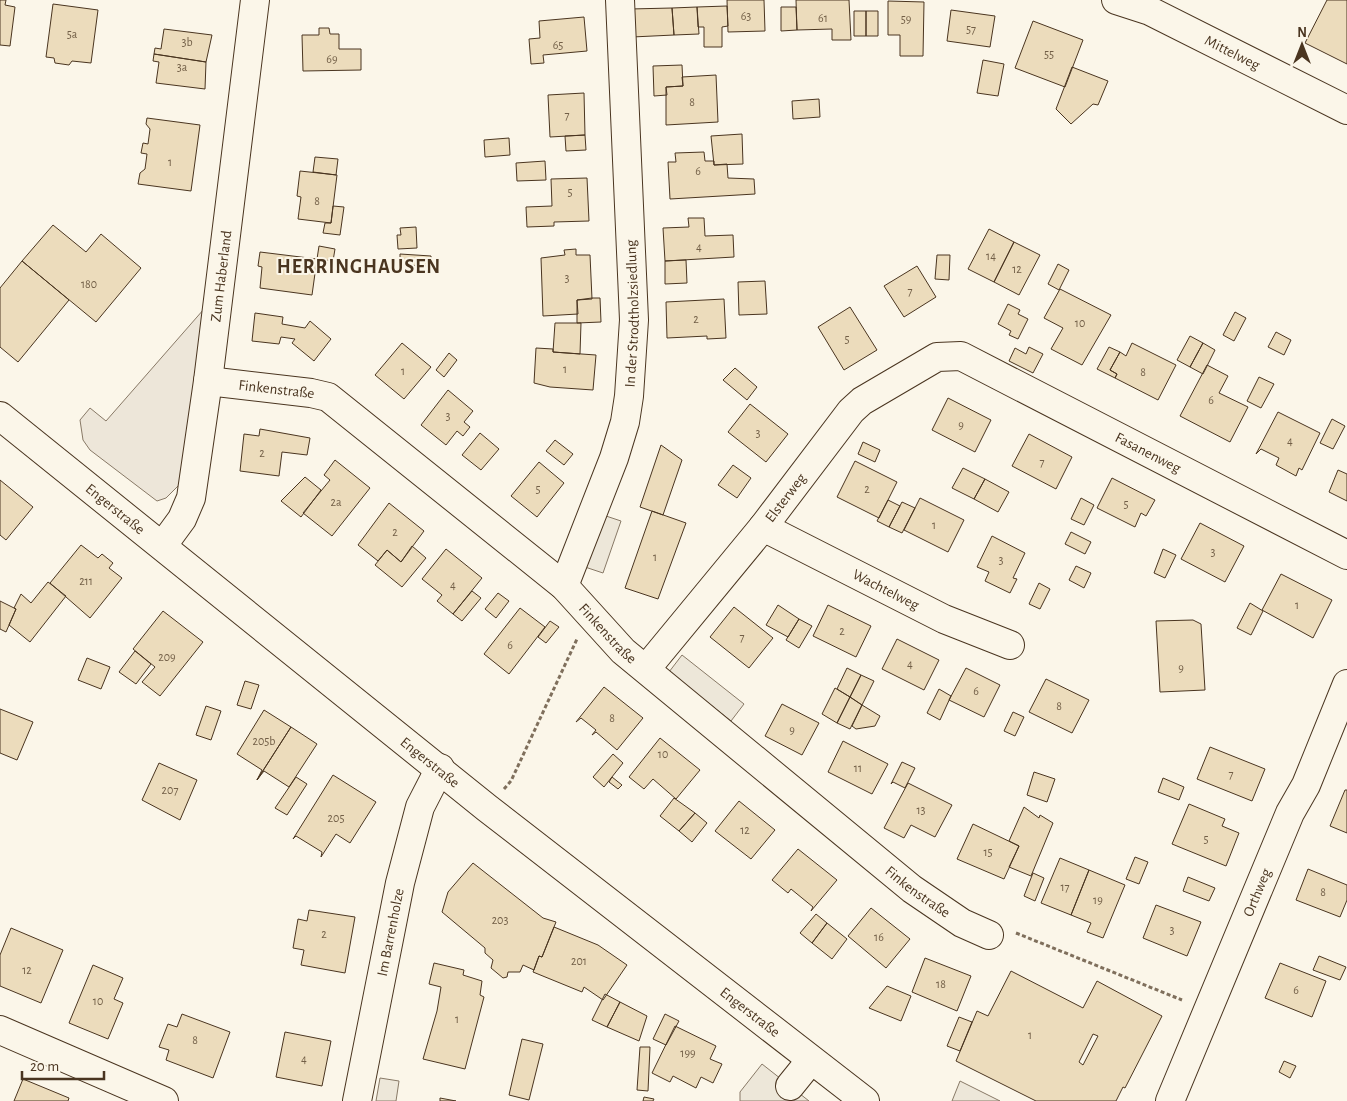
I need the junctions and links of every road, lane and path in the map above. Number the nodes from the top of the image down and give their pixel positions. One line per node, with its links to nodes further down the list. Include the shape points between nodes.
1 (255, 0): 6 (street, Zum Haberland)
2 (620, 0): 11 (street, In der Strodtholzsiedlung, via 634,320 629,396 614,458)
3 (1116, 0): 4 (street, Mittelweg, via 1150,11)
4 (1347, 110)
5 (948, 355): 8 (street, Elsterweg, via 937,357 862,401); 10 (street, Fasanenweg, via 961,356)
6 (208, 381): 9 (street, Zum Haberland, via 191,498 182,519); 11 (street, Finkenstraße, via 328,397)
7 (0, 416): 9 (street, Engerstraße)
8 (763, 527): 13 (street, Wachtelweg, via 944,619); 14 (street, Elsterweg)
9 (162, 545): 16 (street, Engerstraße)
10 (1347, 555)
11 (564, 586): 12 (street, Finkenstraße)
12 (591, 616): 14 (street, Finkenstraße, via 623,651); 17 (path, via 576,641 511,781)
13 (1010, 645)
14 (646, 670): 18 (street, Finkenstraße, via 912,889 962,923)
15 (1347, 684): 19 (street, Orthweg)
16 (440, 768): 17 (street, Engerstraße); 24 (street, Im Barrenholze, via 420,807 400,883)
17 (487, 808): 21 (street, Engerstraße)
18 (990, 935): 19 (path, via 1007,929)
19 (1209, 1009): 26 (street, Orthweg)
20 (0, 1030): 23 (street)
21 (811, 1060): 22 (street); 25 (street, Engerstraße)
22 (790, 1086)
23 (164, 1101)
24 (357, 1101)
25 (865, 1101)
26 (1170, 1101)

